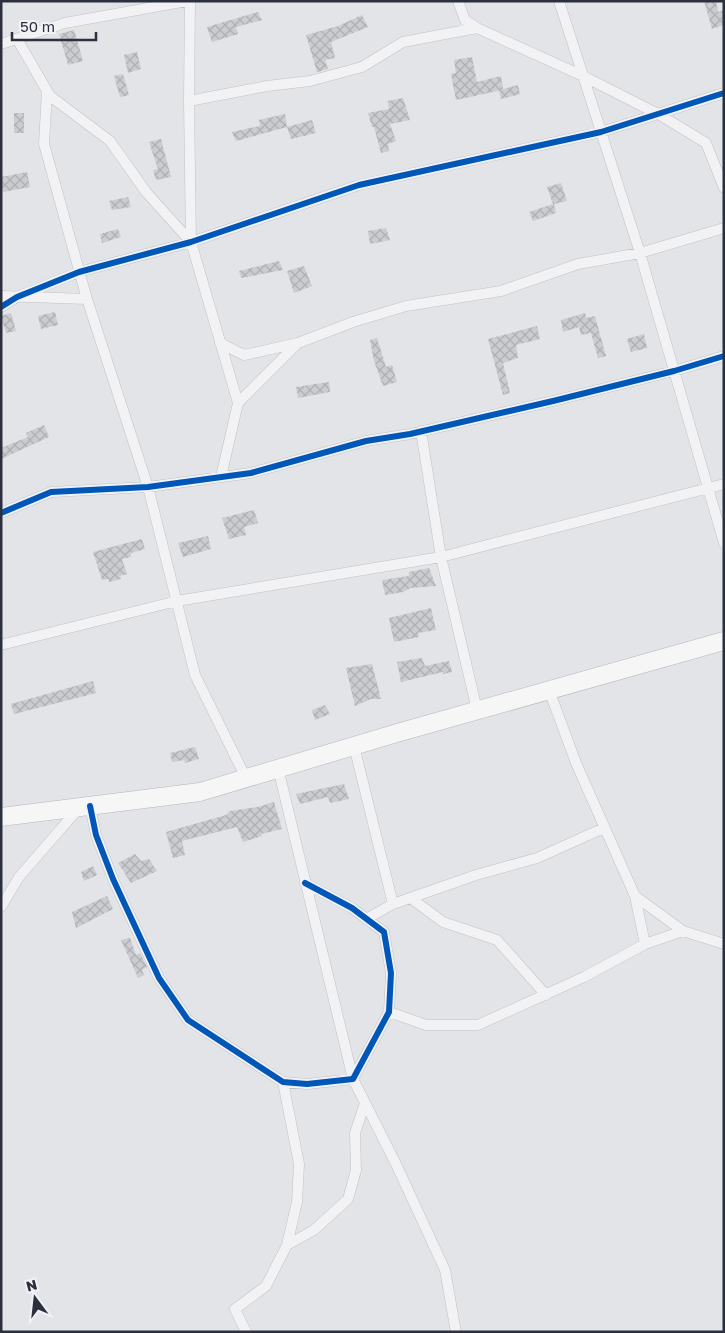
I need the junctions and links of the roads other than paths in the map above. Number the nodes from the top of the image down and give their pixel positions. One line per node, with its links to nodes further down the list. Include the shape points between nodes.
1 (189, 1): 5 (street, via 65,23); 10 (street)
2 (458, 1): 4 (street, via 465,20)
3 (560, 1): 7 (street)
4 (477, 28): 7 (street); 10 (street, via 403,42 362,67 310,81)
5 (17, 40): 6 (street); 8 (street)
6 (1, 44)
7 (583, 76): 11 (street); 12 (street)
8 (47, 91): 15 (street, via 110,142 146,192); 17 (street, via 44,144)
9 (724, 93): 11 (street)
10 (190, 101): 15 (street)
11 (656, 113): 12 (street); 13 (street, via 706,143)
12 (602, 132): 15 (street, via 359,185); 16 (street)
13 (724, 188)
14 (724, 228): 16 (street)
15 (191, 242): 17 (street); 22 (street)
16 (640, 253): 23 (street, via 578,264 501,291 406,306); 25 (street)
17 (79, 272): 19 (street); 20 (street)
18 (1, 296): 19 (street)
19 (17, 297): 20 (street); 21 (street)
20 (87, 299): 30 (street)
21 (1, 306)
22 (220, 343): 23 (street, via 244,355); 26 (street)
23 (298, 343): 26 (street)
24 (724, 356): 25 (street)
25 (674, 372): 27 (street); 31 (street)
26 (238, 403): 28 (street)
27 (421, 431): 28 (street, via 366,441 251,473); 34 (street)
28 (221, 477): 30 (street)
29 (724, 484): 31 (street)
30 (148, 487): 32 (street, via 51,492); 35 (street)
31 (708, 488): 33 (street); 34 (street)
32 (2, 511)
33 (724, 543)
34 (441, 558): 35 (street); 39 (street)
35 (177, 601): 37 (street); 42 (street, via 196,675)
36 (724, 641): 38 (highway)
37 (1, 645)
38 (549, 690): 39 (highway); 45 (street)
39 (477, 710): 40 (highway)
40 (354, 746): 41 (highway); 49 (street)
41 (278, 768): 42 (highway); 46 (street)
42 (246, 778): 43 (highway, via 200,792)
43 (85, 807): 44 (highway); 50 (street, via 19,877); 58 (street, via 113,879 160,978 188,1020)
44 (1, 817)
45 (604, 828): 47 (street); 48 (street, via 537,858 476,875)
46 (305, 883): 51 (street); 57 (street)
47 (635, 896): 52 (street); 53 (street)
48 (412, 899): 49 (street); 55 (street, via 443,922 497,940)
49 (394, 904): 51 (street)
50 (1, 907)
51 (366, 918): 56 (street, via 384,932 391,973)
52 (683, 931): 53 (street); 54 (street)
53 (646, 944): 55 (street)
54 (724, 944)
55 (546, 995): 56 (street, via 478,1025 426,1025)
56 (389, 1012): 57 (street)
57 (353, 1079): 58 (street, via 306,1084); 59 (street)
58 (282, 1082): 60 (street, via 299,1164 297,1202)
59 (365, 1104): 60 (street, via 355,1133 356,1170 348,1199 314,1230); 62 (street, via 445,1270)
60 (287, 1244): 61 (street, via 266,1286 235,1309)
61 (246, 1332)
62 (456, 1332)

